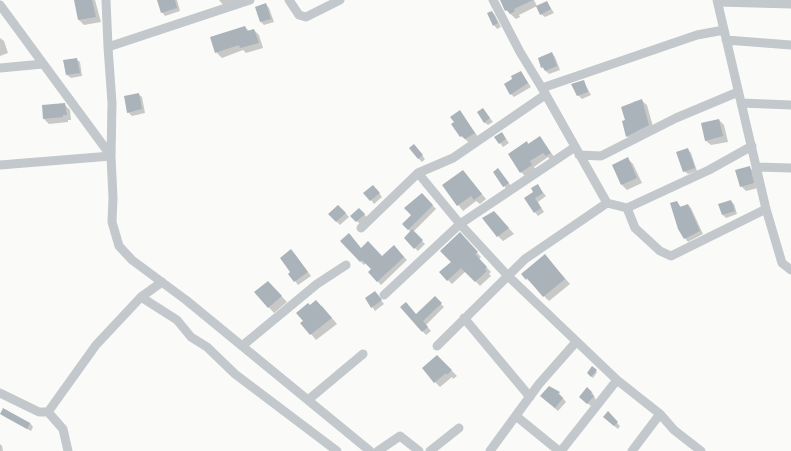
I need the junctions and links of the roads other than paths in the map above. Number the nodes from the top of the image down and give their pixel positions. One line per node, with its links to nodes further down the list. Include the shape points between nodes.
1 (106, 0): 12 (street)
2 (250, 0): 12 (street)
3 (289, 0): 4 (street, via 299,15 306,17)
4 (340, 0)
5 (493, 0): 15 (street)
6 (718, 1): 7 (street); 9 (street)
7 (791, 4)
8 (0, 5): 13 (street)
9 (724, 30): 10 (street); 15 (street, via 697,35)
10 (726, 40): 11 (street); 16 (street)
11 (791, 44)
12 (108, 47): 21 (street, via 112,103)
13 (43, 64): 14 (street); 21 (street)
14 (0, 68)
15 (543, 91): 20 (street); 25 (street, via 453,158)
16 (738, 92): 17 (street); 20 (street, via 676,118 601,156)
17 (741, 103): 18 (street); 19 (street)
18 (791, 105)
19 (752, 146): 23 (street); 27 (street, via 709,170)
20 (577, 151): 26 (street); 29 (street)
21 (111, 156): 22 (street); 34 (street, via 112,222 119,246 132,260)
22 (0, 164)
23 (757, 167): 24 (street); 28 (street)
24 (791, 168)
25 (418, 173): 29 (street); 30 (street)
26 (607, 203): 27 (street); 33 (street, via 526,259)
27 (628, 208): 28 (street, via 635,228 660,251 671,256)
28 (766, 209): 32 (street, via 782,263)
29 (460, 224): 33 (street); 35 (street)
30 (361, 228)
31 (346, 265): 39 (street, via 317,284)
32 (791, 270)
33 (508, 276): 37 (street); 38 (street)
34 (162, 282): 36 (street); 39 (street)
35 (384, 295)
36 (141, 297): 46 (street, via 96,345); 51 (street, via 177,320 191,337 207,347 234,374)
37 (464, 318): 40 (street); 44 (street)
38 (576, 342): 42 (street); 44 (street)
39 (242, 346): 45 (street)
40 (437, 346)
41 (364, 354): 45 (street)
42 (617, 380): 47 (street); 57 (street)
43 (0, 393): 46 (street, via 39,412)
44 (530, 397): 48 (street)
45 (308, 400): 52 (street)
46 (48, 412): 50 (street, via 63,429)
47 (660, 414): 58 (street); 59 (street, via 674,430)
48 (516, 416): 56 (street); 57 (street)
49 (459, 428): 55 (street)
50 (68, 451)
51 (338, 451)
52 (370, 451)
53 (378, 451): 54 (street, via 400,436)
54 (420, 451)
55 (430, 451)
56 (490, 451)
57 (560, 451)
58 (632, 451)
59 (701, 451)

